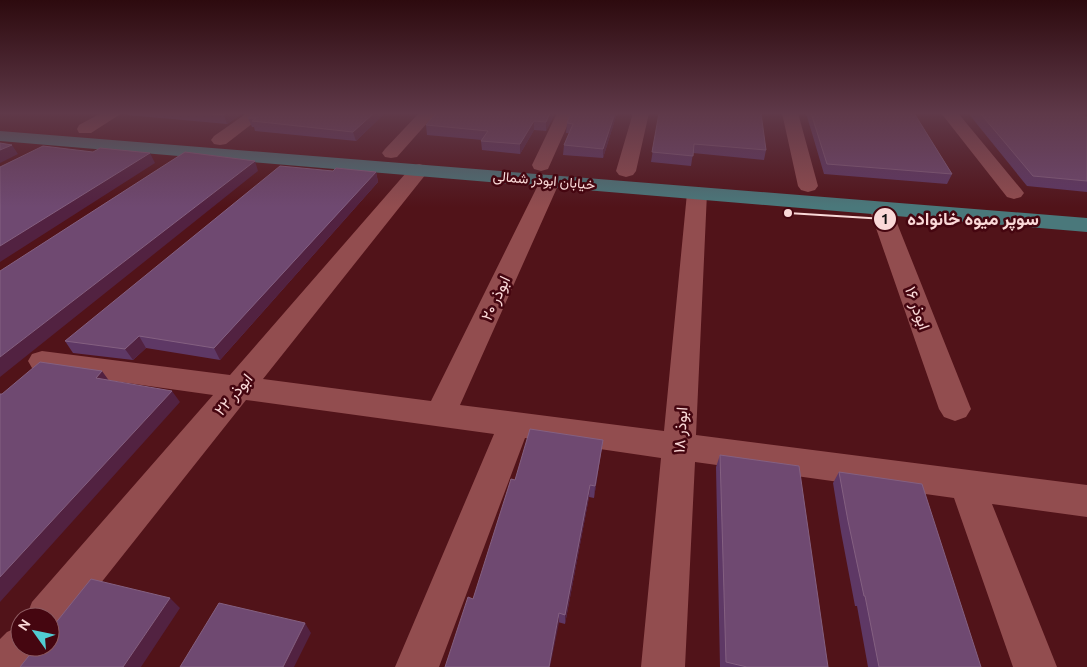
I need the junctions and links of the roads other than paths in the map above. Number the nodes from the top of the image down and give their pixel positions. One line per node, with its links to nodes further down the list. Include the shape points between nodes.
1 (55, 144): 11 (street)
2 (101, 144): 9 (main road, خیابان ابوذر شمالی)
3 (274, 144): 10 (main road, خیابان ابوذر شمالی)
4 (399, 144): 10 (street)
5 (555, 144): 16 (street, ابوذر ۲۰)
6 (633, 144): 15 (street)
7 (798, 144): 18 (street)
8 (975, 144): 19 (street)
9 (189, 151): 12 (main road, خیابان ابوذر شمالی); 13 (street)
10 (391, 153): 16 (main road, خیابان ابوذر شمالی)
11 (32, 156)
12 (288, 159): 14 (main road, خیابان ابوذر شمالی); 17 (street)
13 (162, 170)
14 (419, 170): 16 (main road, خیابان ابوذر شمالی); 24 (street, ابوذر ۲۲)
15 (626, 171): 16 (main road, خیابان ابوذر شمالی); 18 (main road, خیابان ابوذر شمالی)
16 (545, 173): 20 (main road, خیابان ابوذر شمالی); 26 (street, ابوذر ۲۰)
17 (263, 180)
18 (808, 186): 22 (main road, خیابان ابوذر شمالی)
19 (1014, 192)
20 (697, 193): 21 (main road, خیابان ابوذر شمالی); 28 (street, ابوذر ۱۸)
21 (880, 208): 22 (main road, خیابان ابوذر شمالی); 25 (street, ابوذر ۱۶)
22 (1085, 222)
23 (45, 359): 24 (street)
24 (238, 387): 26 (street); 31 (street, ابوذر ۲۲)
25 (955, 409)
26 (440, 414): 27 (street)
27 (514, 424): 28 (street); 34 (street)
28 (679, 446): 29 (street); 35 (street, ابوذر ۱۸)
29 (967, 485): 30 (street); 36 (street)
30 (1087, 501)
31 (54, 607)
32 (14, 657): 33 (street)
33 (5, 667)
34 (417, 667)
35 (662, 667)
36 (1035, 667)

